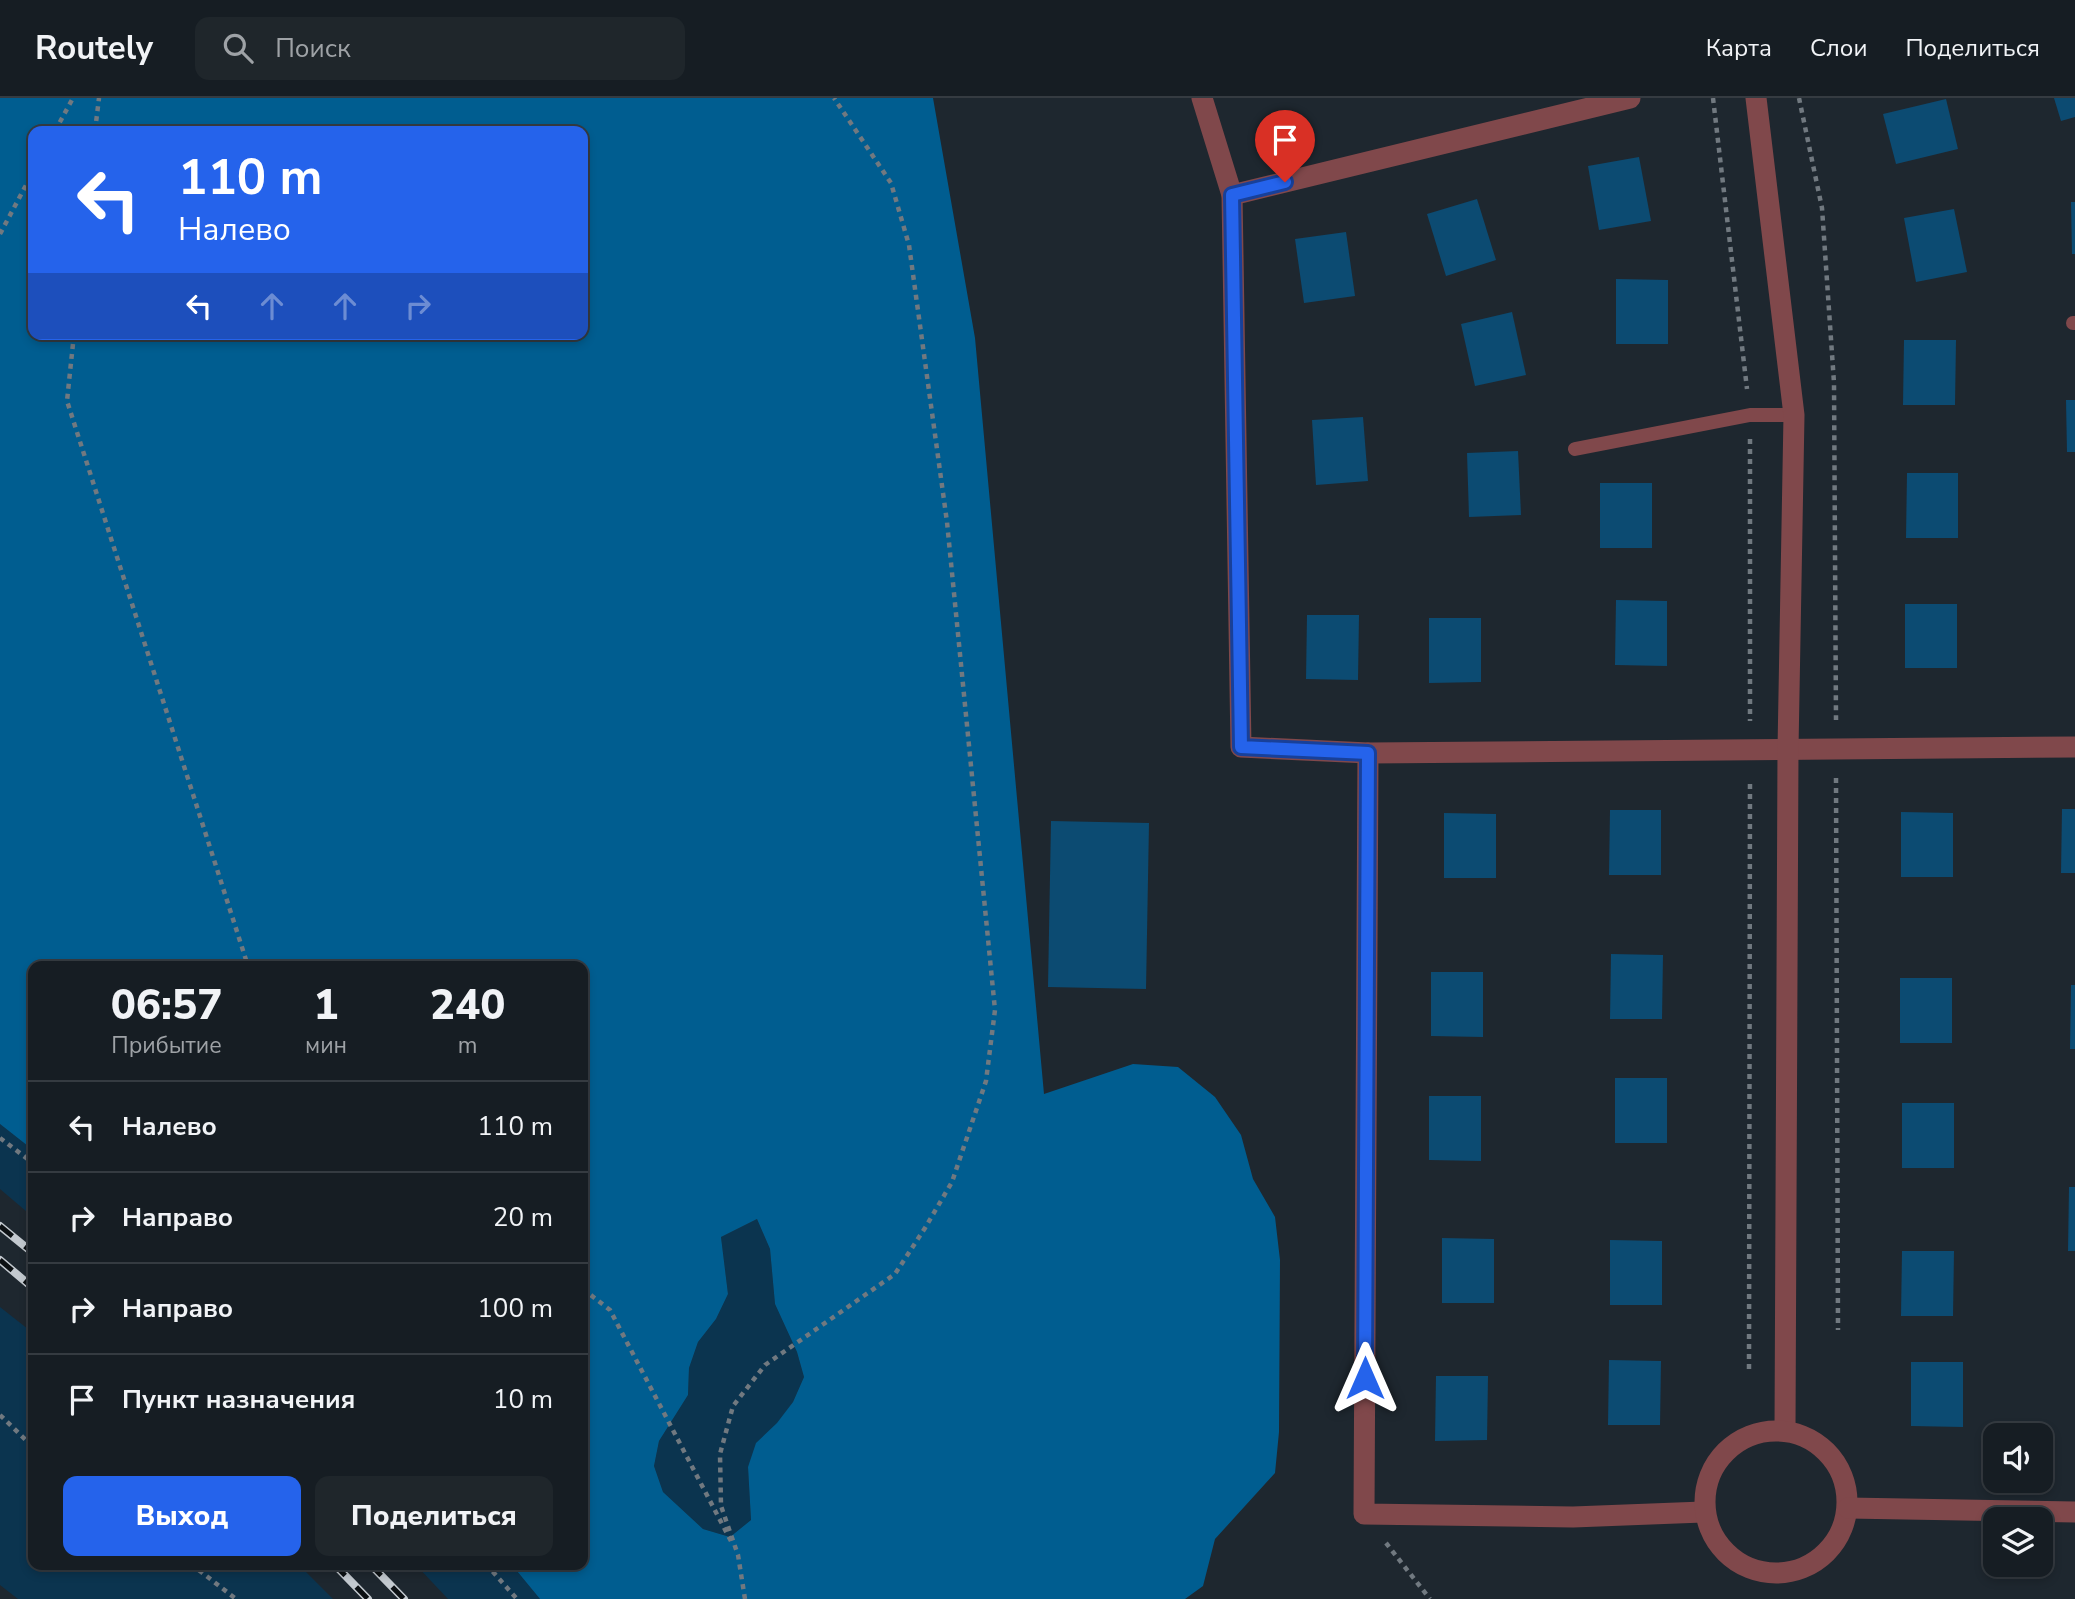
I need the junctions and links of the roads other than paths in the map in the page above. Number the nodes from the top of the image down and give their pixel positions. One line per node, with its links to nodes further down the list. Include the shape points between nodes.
1 (1202, 98): 4 (street)
2 (1630, 98): 4 (street)
3 (1756, 98): 5 (street)
4 (1232, 195): 9 (street, via 1241,747)
5 (1794, 415): 6 (lane, via 1750,415); 8 (street)
6 (1575, 449)
7 (2075, 747): 8 (street)
8 (1788, 750): 9 (street); 10 (street)
9 (1368, 753): 12 (street, via 1364,1514 1573,1517)
10 (1785, 1430): 11 (street, via 1819,1444 1842,1472); 12 (street, via 1742,1438 1710,1469)
11 (1848, 1508): 12 (street, via 1833,1548 1798,1571 1756,1573 1720,1550); 13 (street)
12 (1703, 1512)
13 (2075, 1512)

